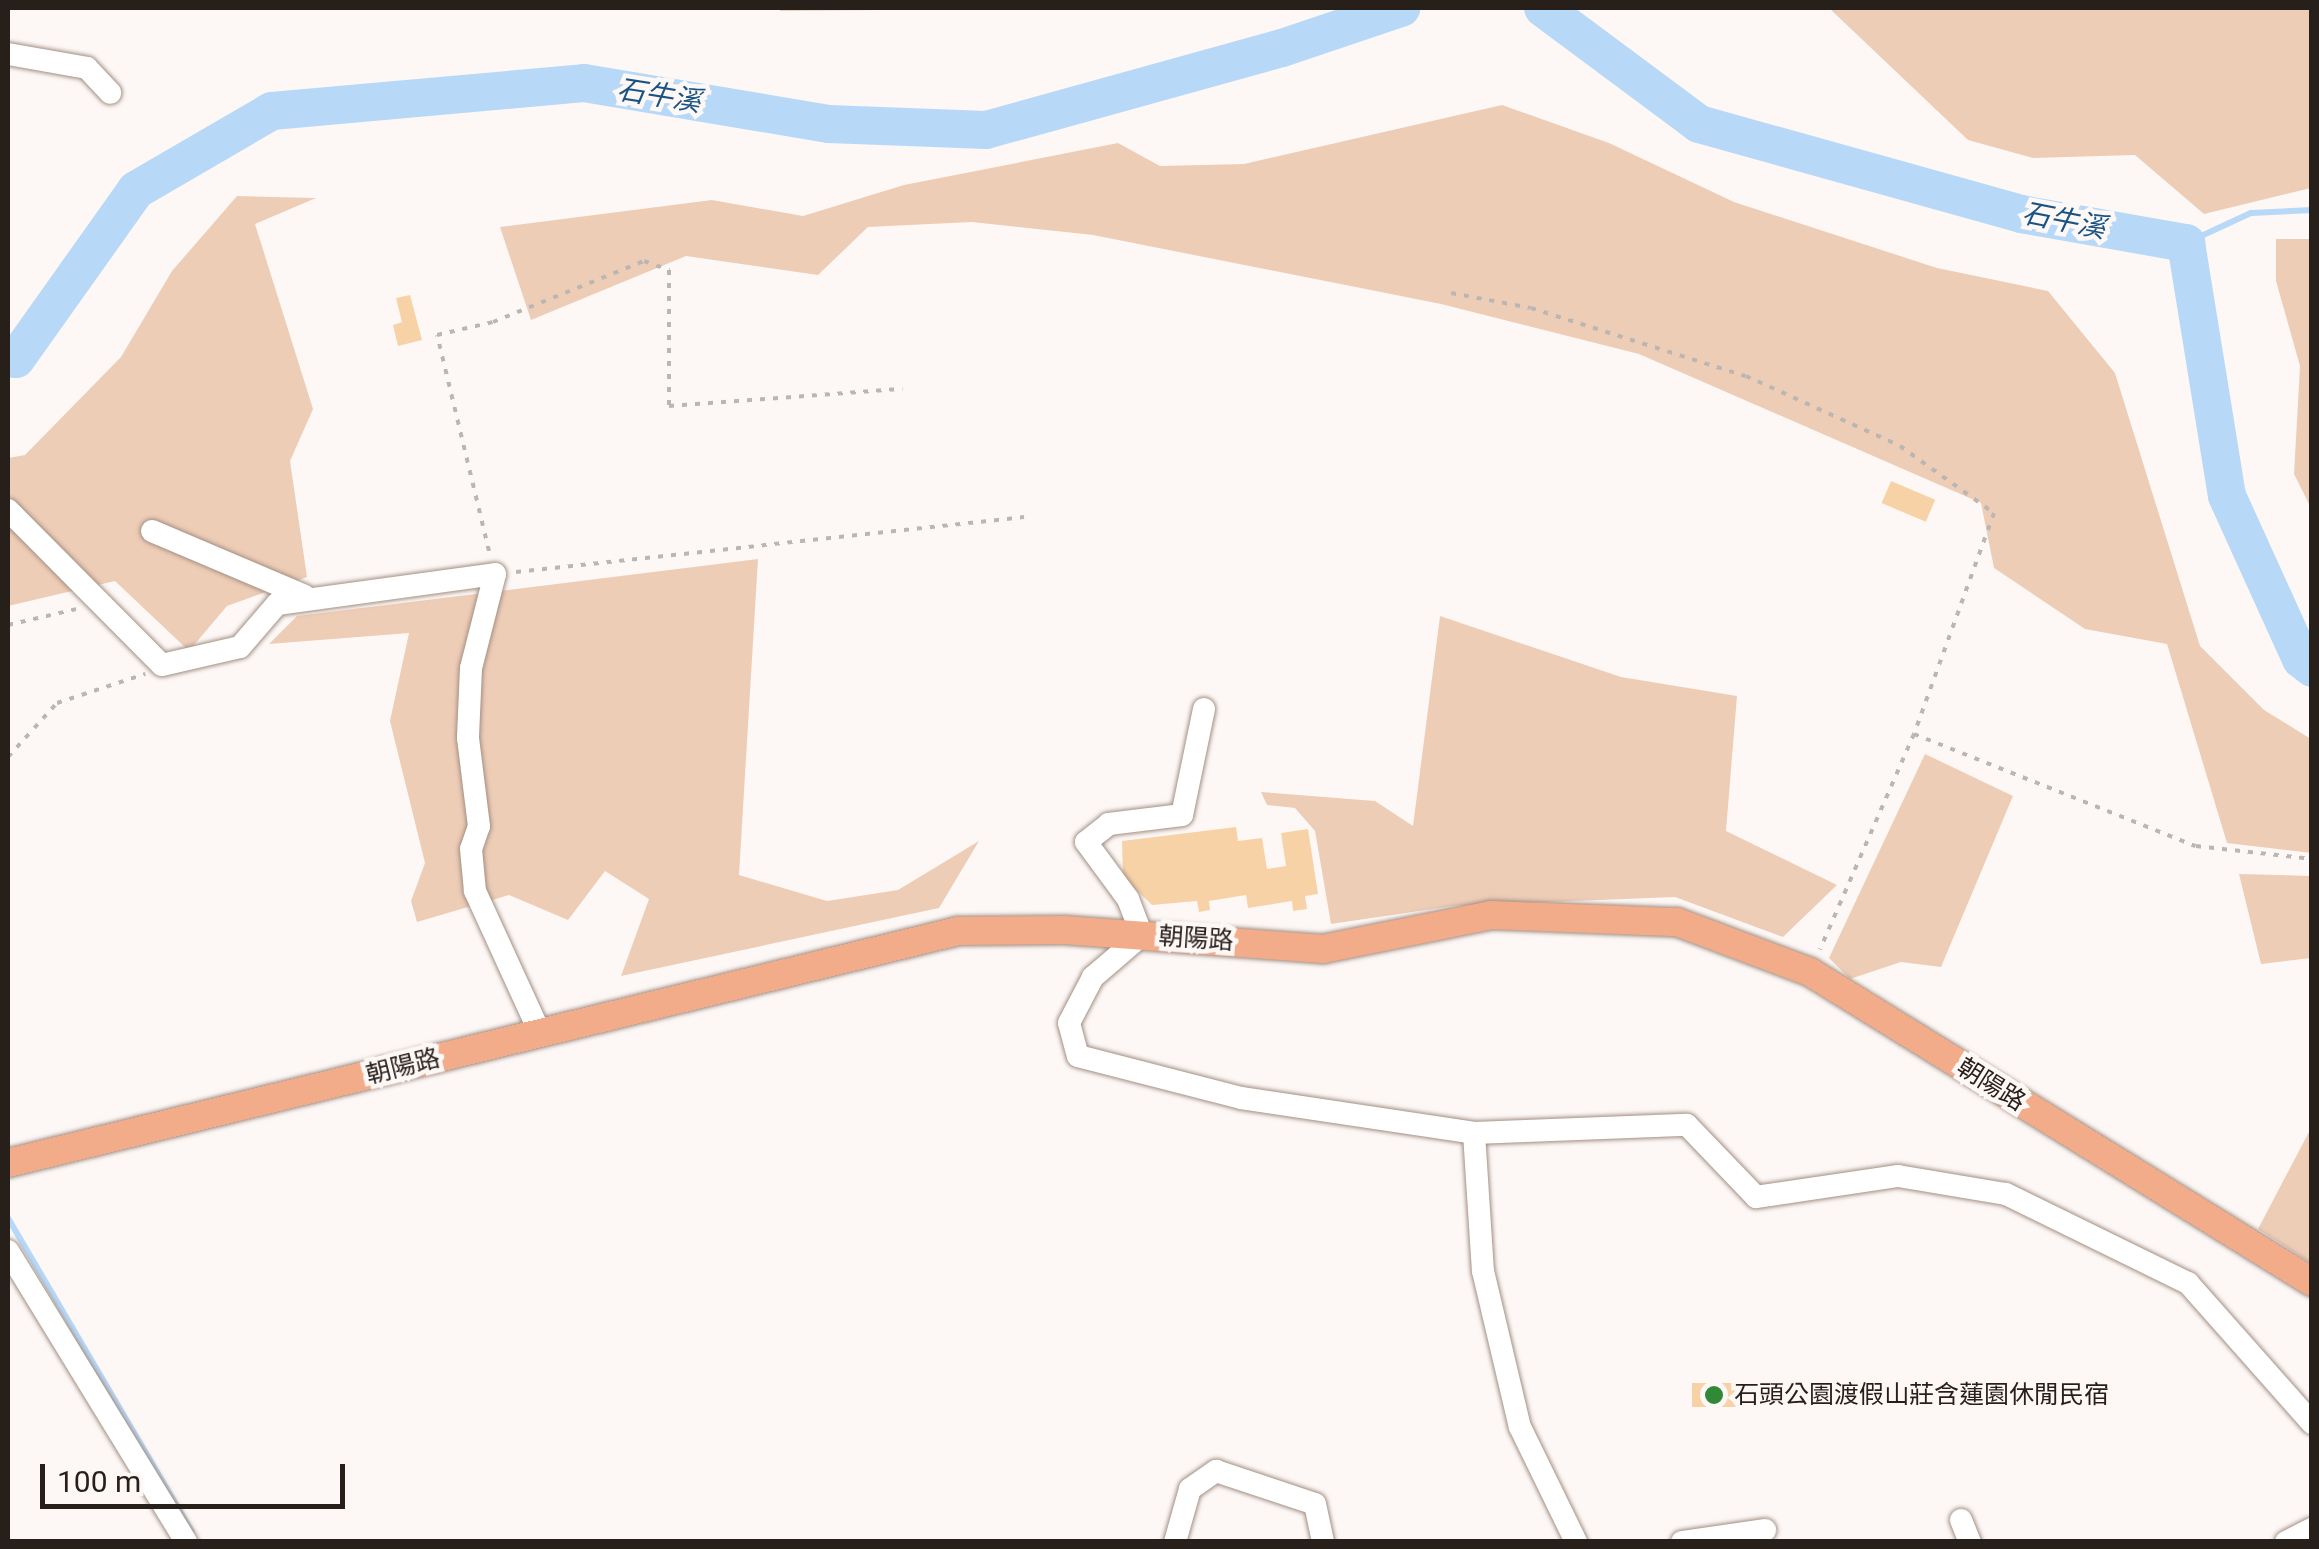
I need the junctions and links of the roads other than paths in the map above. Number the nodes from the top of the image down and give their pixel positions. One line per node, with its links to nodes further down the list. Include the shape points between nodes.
1 (8, 54): 2 (street, via 87,68)
2 (110, 94)
3 (8, 510): 5 (street, via 162,665 240,647 277,604)
4 (152, 531): 5 (street)
5 (306, 596): 8 (street, via 495,574 471,668 468,738 479,826 471,850 475,891)
6 (1204, 709): 7 (street, via 1182,815 1109,824 1086,842 1128,899)
7 (1142, 935): 8 (main road, 朝陽路, via 958,931); 9 (street, via 1093,976 1069,1023 1078,1056 1240,1098); 12 (main road, 朝陽路, via 1323,949 1492,915 1677,922 1810,972)
8 (540, 1033): 10 (main road, 朝陽路)
9 (1474, 1133): 13 (street, via 1687,1125 1756,1197 1898,1176 2006,1194 2188,1284); 19 (street, via 1483,1271 1520,1427)
10 (8, 1163)
11 (8, 1252): 16 (street)
12 (2312, 1282)
13 (2312, 1423)
14 (2312, 1529): 21 (street)
15 (1765, 1530): 20 (street)
16 (186, 1542)
17 (1174, 1542): 18 (street, via 1190,1489 1216,1471 1315,1504)
18 (1323, 1542)
19 (1576, 1542)
20 (1682, 1542)
21 (2286, 1542)

